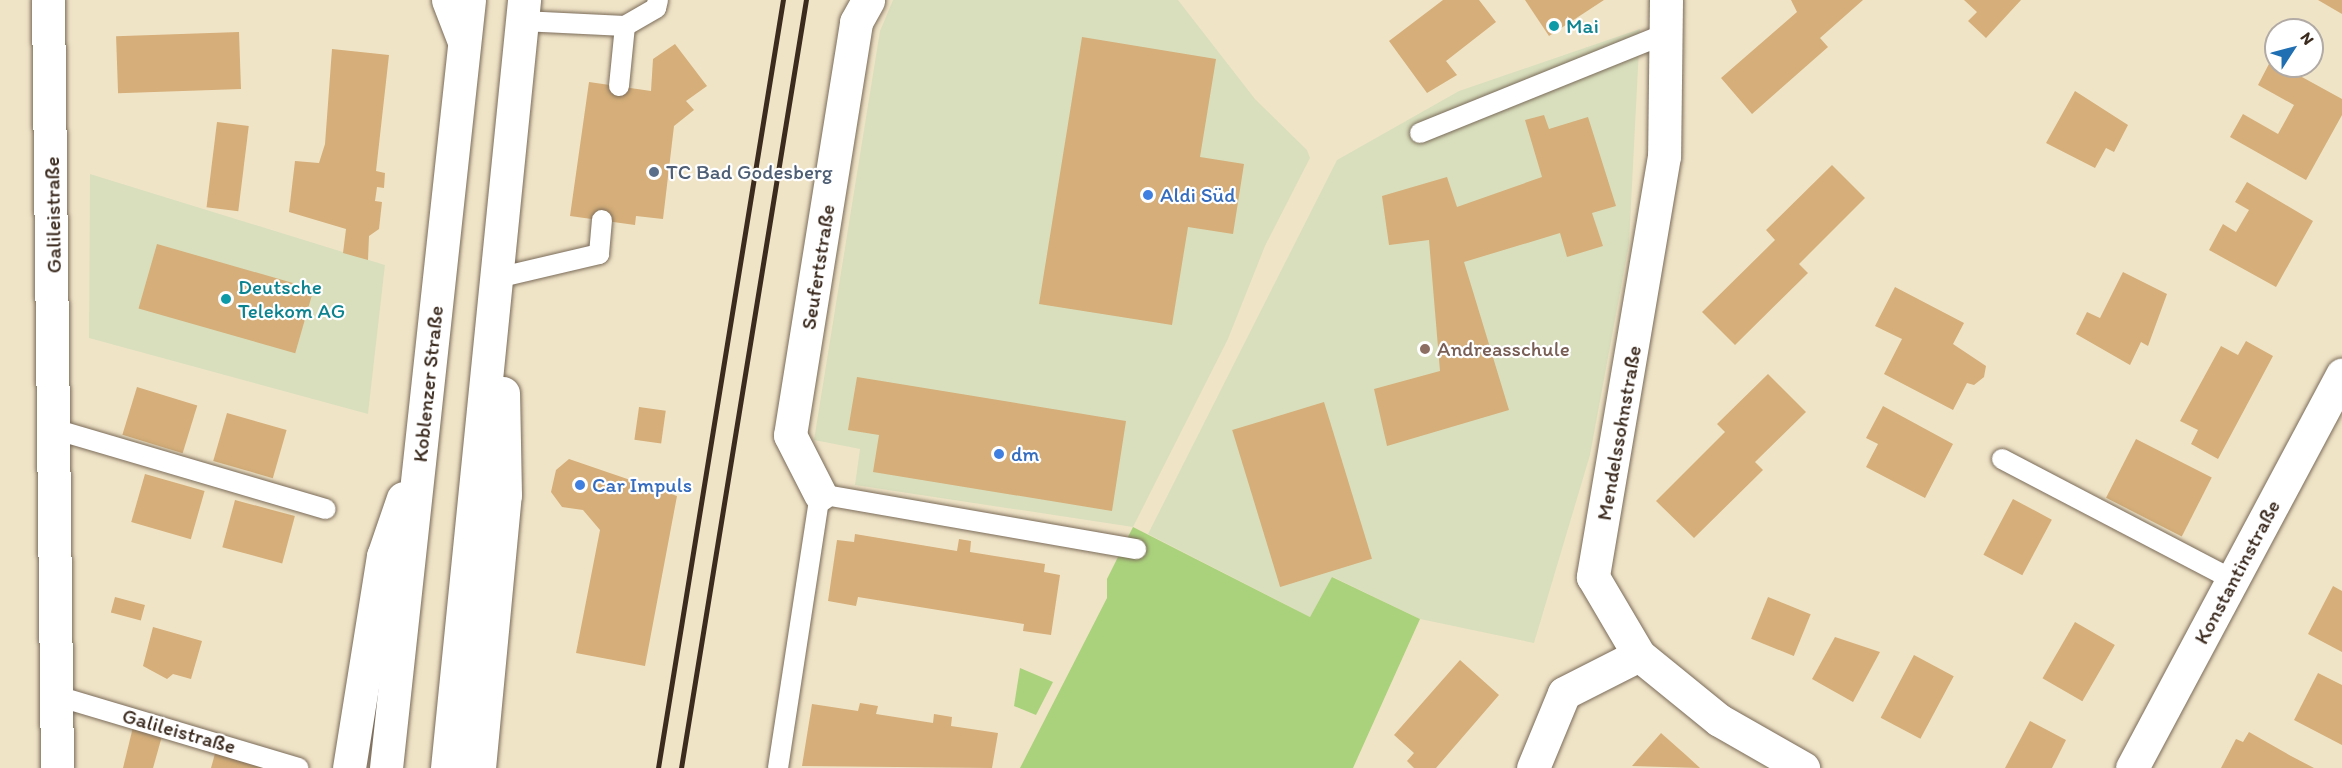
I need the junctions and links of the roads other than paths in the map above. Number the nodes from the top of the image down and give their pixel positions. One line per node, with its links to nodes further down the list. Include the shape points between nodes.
1 (48, 0): 16 (main road, Galileistraße)
2 (448, 0): 10 (main road)
3 (469, 0): 10 (main road, Koblenzer Straße)
4 (658, 0): 8 (lane, via 656,8)
5 (868, 0): 19 (main road, Seufertstraße, via 856,22 790,435)
6 (1666, 0): 9 (main road, Mendelssohnstraße)
7 (523, 10): 8 (lane); 14 (main road)
8 (626, 26): 11 (lane)
9 (1665, 34): 12 (lane); 23 (main road, Mendelssohnstraße, via 1664,156 1593,577)
10 (463, 39): 18 (main road, Koblenzer Straße)
11 (619, 86)
12 (1420, 133)
13 (602, 220): 14 (lane, via 599,254)
14 (497, 278): 29 (main road); 30 (main road, via 505,495)
15 (2342, 375): 22 (main road, Konstantinstraße)
16 (57, 430): 20 (lane); 24 (main road, Galileistraße)
17 (2002, 459): 22 (lane)
18 (419, 468): 27 (main road, via 397,509 383,556); 28 (main road, Koblenzer Straße)
19 (820, 494): 21 (lane); 31 (lane)
20 (326, 509)
21 (1136, 549)
22 (2233, 580): 34 (main road, Konstantinstraße)
23 (1639, 655): 32 (main road, via 1564,693); 33 (main road, Mendelssohnstraße, via 1719,720)
24 (57, 696): 25 (main road, Galileistraße); 26 (lane, Galileistraße)
25 (57, 768)
26 (299, 768)
27 (349, 768)
28 (386, 768)
29 (447, 768)
30 (479, 768)
31 (778, 768)
32 (1533, 768)
33 (1803, 768)
34 (2132, 768)

